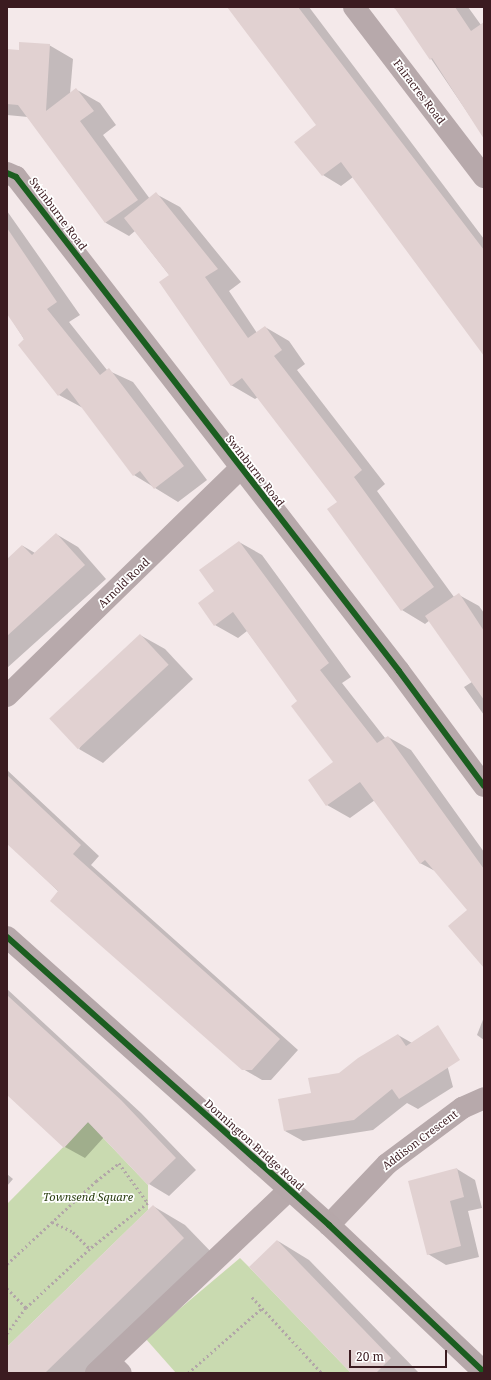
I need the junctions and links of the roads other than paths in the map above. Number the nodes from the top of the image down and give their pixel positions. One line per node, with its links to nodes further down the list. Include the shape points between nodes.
1 (354, 7): 3 (street, Fairacres Road)
2 (7, 173): 4 (street, Swinburne Road, via 16,177)
3 (484, 177)
4 (240, 469): 5 (street, Arnold Road); 6 (street, Swinburne Road, via 399,671)
5 (7, 696)
6 (484, 786)
7 (7, 937): 9 (main road, Donnington Bridge Road)
8 (484, 1098): 10 (street, Addison Crescent, via 462,1108 387,1164)
9 (289, 1190): 10 (main road, Donnington Bridge Road); 11 (street)
10 (329, 1225): 12 (main road, Donnington Bridge Road)
11 (109, 1369)
12 (484, 1372)

